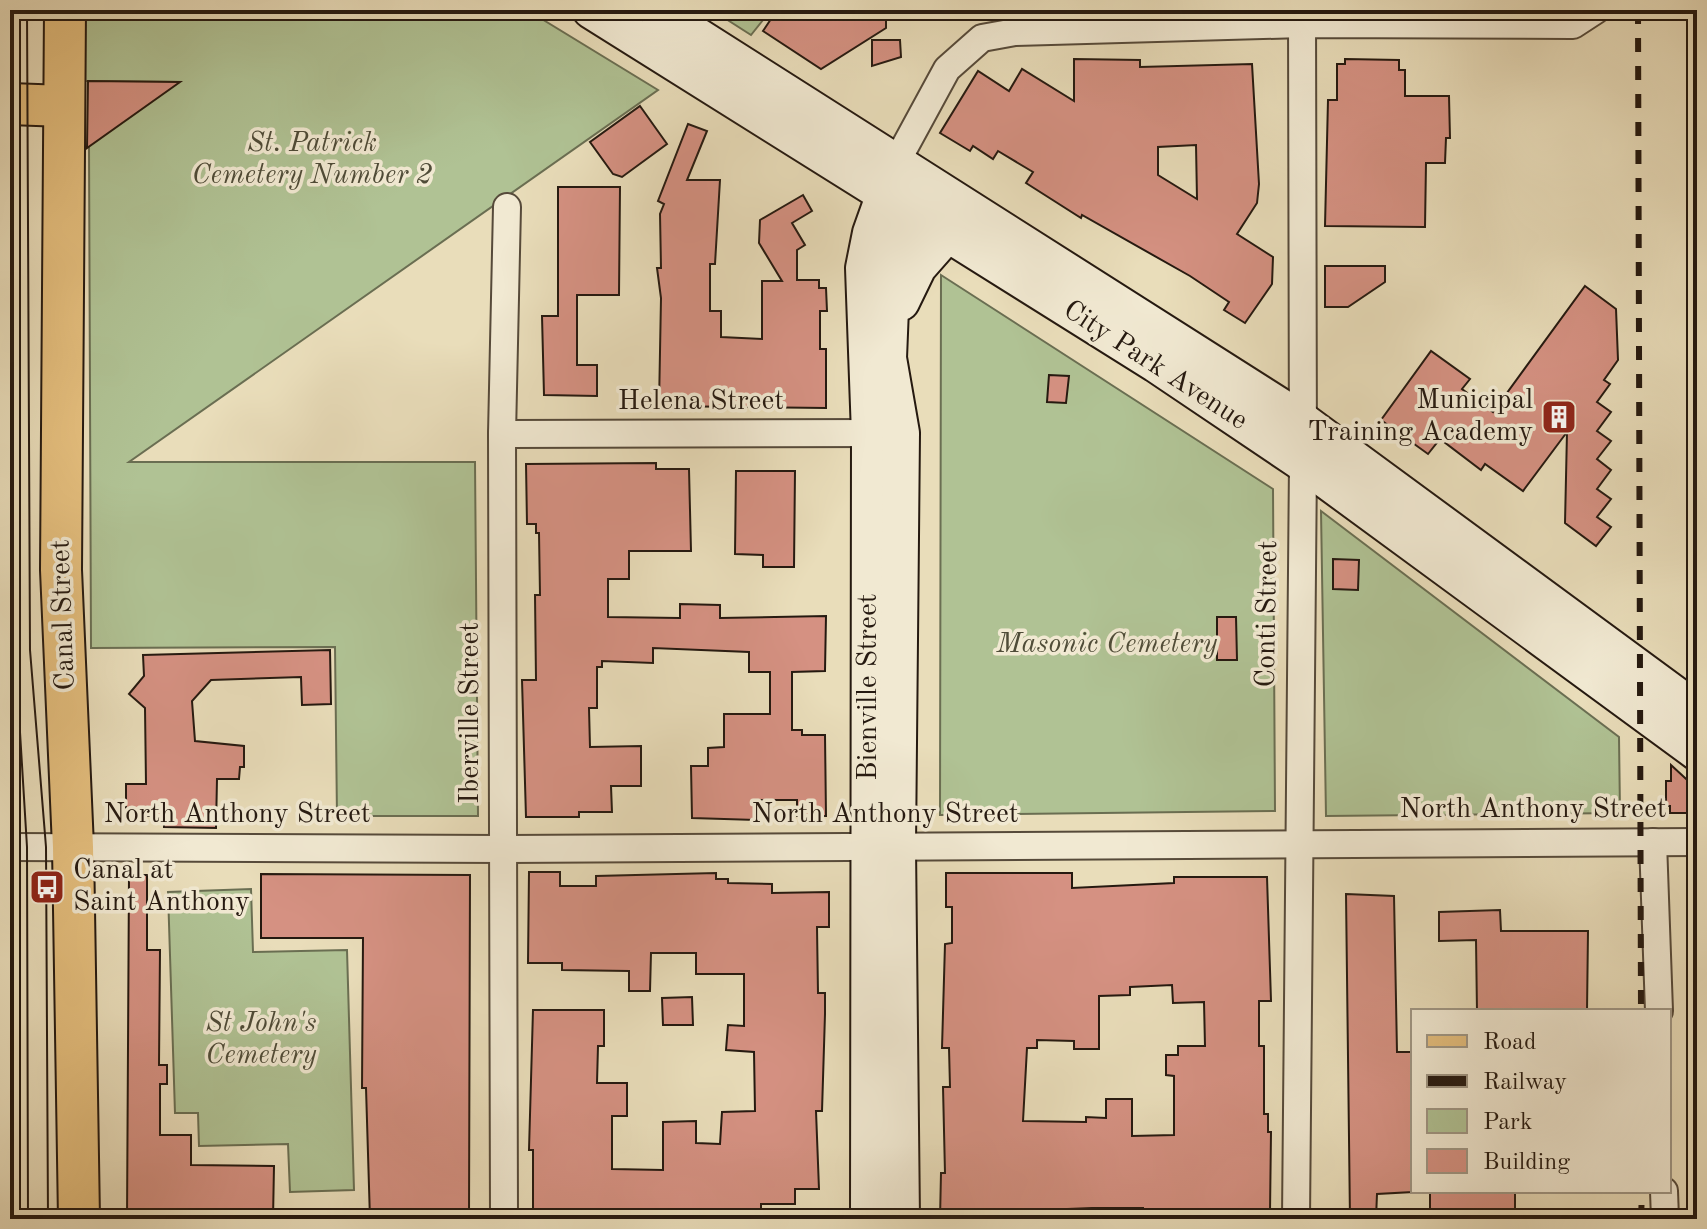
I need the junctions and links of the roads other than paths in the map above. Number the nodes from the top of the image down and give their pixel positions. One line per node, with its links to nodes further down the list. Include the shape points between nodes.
1 (65, 10): 7 (main road, Canal Street)
2 (591, 10): 8 (main road, City Park Avenue)
3 (656, 10): 8 (main road, City Park Avenue)
4 (1596, 10): 5 (street, Bienville Street, via 1573,25)
5 (1302, 17): 8 (street, Bienville Street, via 982,38 947,69); 13 (street, Conti Street)
6 (10, 104): 7 (main road)
7 (64, 106): 23 (main road, Canal Street, via 61,570)
8 (891, 177): 10 (main road); 13 (main road, City Park Avenue); 14 (main road, Bienville Street, via 864,268)
9 (507, 207): 15 (street, Iberville Street)
10 (914, 212): 11 (main road, City Park Avenue); 12 (main road, Bienville Street, via 891,283)
11 (948, 233): 12 (main road, Bienville Street, via 908,282); 16 (main road, City Park Avenue)
12 (888, 358): 14 (main road, Bienville Street)
13 (1301, 420): 16 (street, Conti Street); 17 (main road, City Park Avenue)
14 (885, 433): 15 (street, Helena Street); 24 (main road, Bienville Street)
15 (502, 434): 25 (street, Iberville Street)
16 (1303, 463): 18 (main road, City Park Avenue); 21 (street, Conti Street)
17 (1697, 711)
18 (1697, 752)
19 (1653, 842): 20 (street, North Anthony Street); 21 (street, North Anthony Street); 26 (street)
20 (1697, 842)
21 (1300, 843): 24 (street, North Anthony Street); 32 (street, Conti Street)
22 (10, 847): 23 (street, North Anthony Street)
23 (73, 847): 25 (street, North Anthony Street); 28 (main road, Canal Street)
24 (883, 848): 25 (street, North Anthony Street); 30 (main road, Bienville Street); 31 (main road, Bienville Street)
25 (503, 849): 29 (street, Iberville Street)
26 (1659, 1009)
27 (1664, 1193): 33 (street)
28 (79, 1219)
29 (504, 1219)
30 (869, 1219)
31 (901, 1219)
32 (1296, 1219)
33 (1665, 1219)

